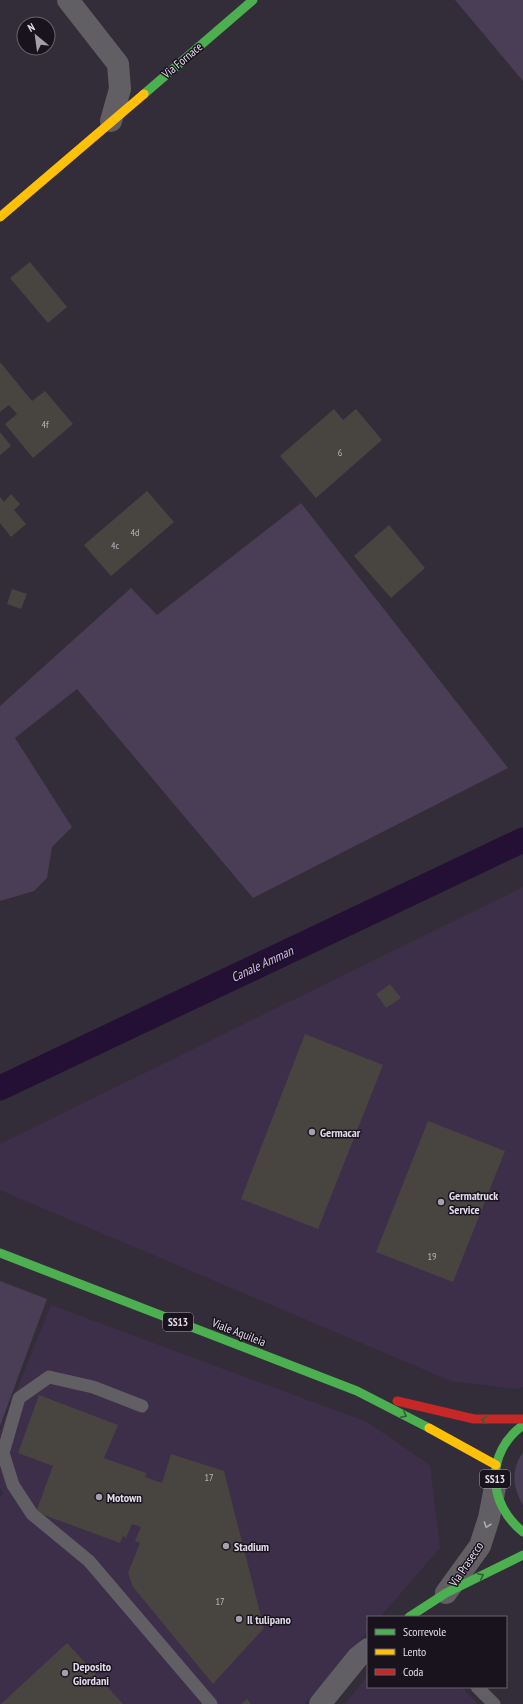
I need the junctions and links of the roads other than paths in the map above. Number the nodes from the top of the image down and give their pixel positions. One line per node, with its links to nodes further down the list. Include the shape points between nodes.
1 (68, 0): 3 (street, via 118,64 120,89)
2 (253, 0): 3 (main road, Via Fornace)
3 (111, 121): 4 (main road, Via Fornace)
4 (0, 217)
5 (0, 1253): 6 (main road, Viale Aquileia / SS13)
6 (357, 1390): 8 (main road, Viale Aquileia / SS13, one-way to 6, via 466,1419); 10 (main road, Viale Aquileia / SS13, one-way to 10)
7 (142, 1406): 18 (lane, via 93,1387 49,1377 19,1398 3,1453 13,1486 32,1514 89,1561)
8 (523, 1419)
9 (523, 1425): 10 (main road, SS13, via 504,1444)
10 (496, 1465): 11 (main road, SS13)
11 (495, 1487): 12 (main road, SS13, via 501,1507 512,1524); 14 (street, Via Prasecco, one-way to 14, via 480,1546)
12 (523, 1532)
13 (523, 1555): 14 (main road, Via Prasecco, one-way to 13)
14 (446, 1593): 15 (main road, Via Prasecco)
15 (412, 1616)
16 (367, 1650): 19 (street, via 358,1657)
17 (478, 1688): 20 (lane)
18 (211, 1704)
19 (320, 1704)
20 (494, 1704)

